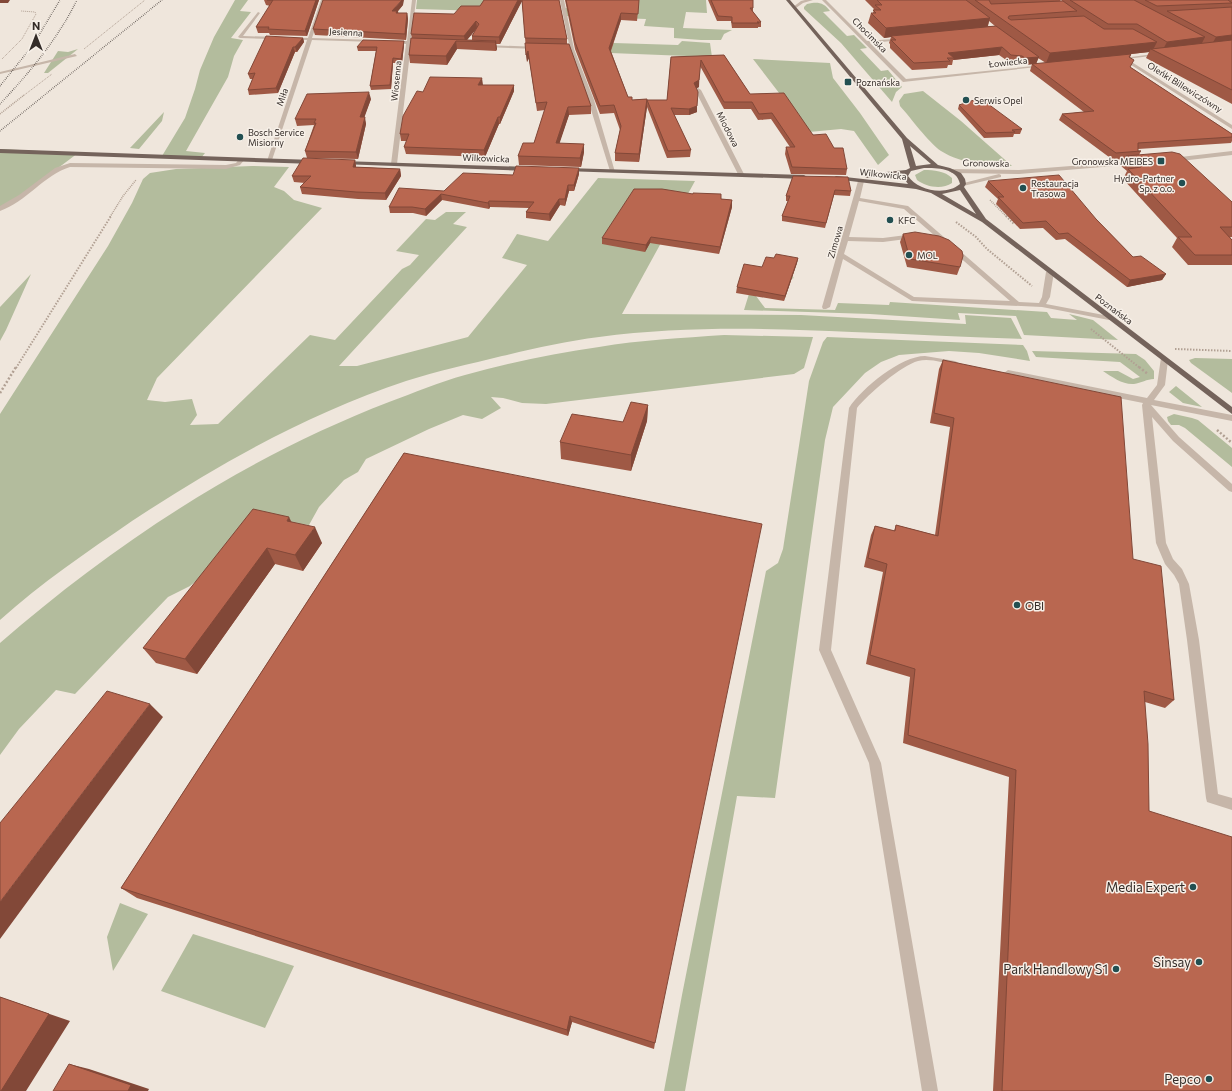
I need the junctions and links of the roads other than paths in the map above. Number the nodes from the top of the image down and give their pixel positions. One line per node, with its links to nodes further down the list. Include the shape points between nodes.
1 (324, 0): 11 (street, Miła)
2 (414, 0): 16 (street, Wiosenna)
3 (562, 0): 21 (street)
4 (788, 0): 9 (main road)
5 (808, 0): 6 (street)
6 (811, 0): 7 (street); 9 (street)
7 (816, 0)
8 (824, 0): 15 (street, Chocimska)
9 (795, 7): 35 (main road)
10 (258, 13): 11 (street, via 240,37)
11 (310, 38): 13 (street, Jesienna); 39 (street, Miła)
12 (912, 38): 15 (street)
13 (378, 42)
14 (385, 42): 16 (street)
15 (866, 42): 32 (street, Chocimska)
16 (408, 43): 17 (street); 44 (street, Wiosenna)
17 (430, 44)
18 (482, 46): 19 (street)
19 (542, 48)
20 (565, 49): 21 (street)
21 (572, 49): 49 (street)
22 (1154, 50): 23 (street)
23 (1161, 54): 24 (street); 26 (street)
24 (1168, 54)
25 (75, 56): 31 (street)
26 (1110, 60)
27 (1038, 62): 29 (street)
28 (1130, 62): 34 (street, Oleńki Billewiczówny)
29 (1044, 66): 30 (street, Łowiecka); 32 (street, Łowiecka)
30 (1051, 66)
31 (0, 73)
32 (905, 81)
33 (698, 90): 53 (street, Miodowa)
34 (1232, 126)
35 (905, 139): 45 (main road); 46 (main road)
36 (0, 151): 38 (main road)
37 (1232, 154): 40 (street)
38 (242, 159): 39 (main road); 62 (street, via 238,164 226,167 62,166)
39 (269, 160): 41 (main road)
40 (1168, 160)
41 (325, 162)
42 (332, 162): 44 (main road, Wilkowicka)
43 (1145, 162): 52 (street, Gronowska)
44 (394, 164): 47 (main road, Wilkowicka)
45 (936, 166): 46 (main road); 50 (main road)
46 (913, 168): 51 (main road)
47 (534, 169)
48 (558, 170): 49 (main road)
49 (613, 171): 53 (main road)
50 (952, 171): 52 (street, Gronowska); 58 (main road, Poznańska, via 960,176)
51 (906, 172): 56 (main road, Wilkowicka); 59 (main road, via 906,180)
52 (1019, 172): 58 (street, Gronowska)
53 (742, 176): 54 (main road)
54 (811, 178)
55 (826, 178): 56 (main road, Wilkowicka)
56 (849, 179): 57 (main road, Wilkowicka)
57 (861, 181): 59 (main road, Wilkowicka); 61 (street, Zimowa)
58 (962, 186): 60 (main road, via 949,192); 63 (main road, Poznańska)
59 (916, 187): 60 (main road, Wilkowicka)
60 (932, 191): 63 (main road, Poznańska)
61 (857, 199): 64 (street, via 906,207); 65 (street, Zimowa)
62 (0, 209)
63 (984, 221): 67 (main road, Poznańska)
64 (940, 237): 65 (street, via 918,235 883,240); 68 (street)
65 (846, 239): 66 (street, Zimowa)
66 (841, 255): 68 (street, via 912,299); 70 (street, Zimowa)
67 (1050, 272): 69 (street, via 1046,297); 71 (main road, Poznańska)
68 (1017, 304): 69 (street)
69 (1042, 305): 71 (street)
70 (826, 307)
71 (1109, 318): 72 (main road, Poznańska)
72 (1164, 360): 75 (street, via 1161,385); 76 (main road, Poznańska)
73 (968, 365): 80 (street, via 929,358 915,359 862,396 855,404 825,645 875,763)
74 (999, 372): 75 (street)
75 (1148, 403): 77 (street); 78 (street, via 1176,439); 79 (street, via 1161,543 1184,584 1212,798)
76 (1232, 411)
77 (1232, 418)
78 (1232, 489)
79 (1232, 804)
80 (930, 1091)

